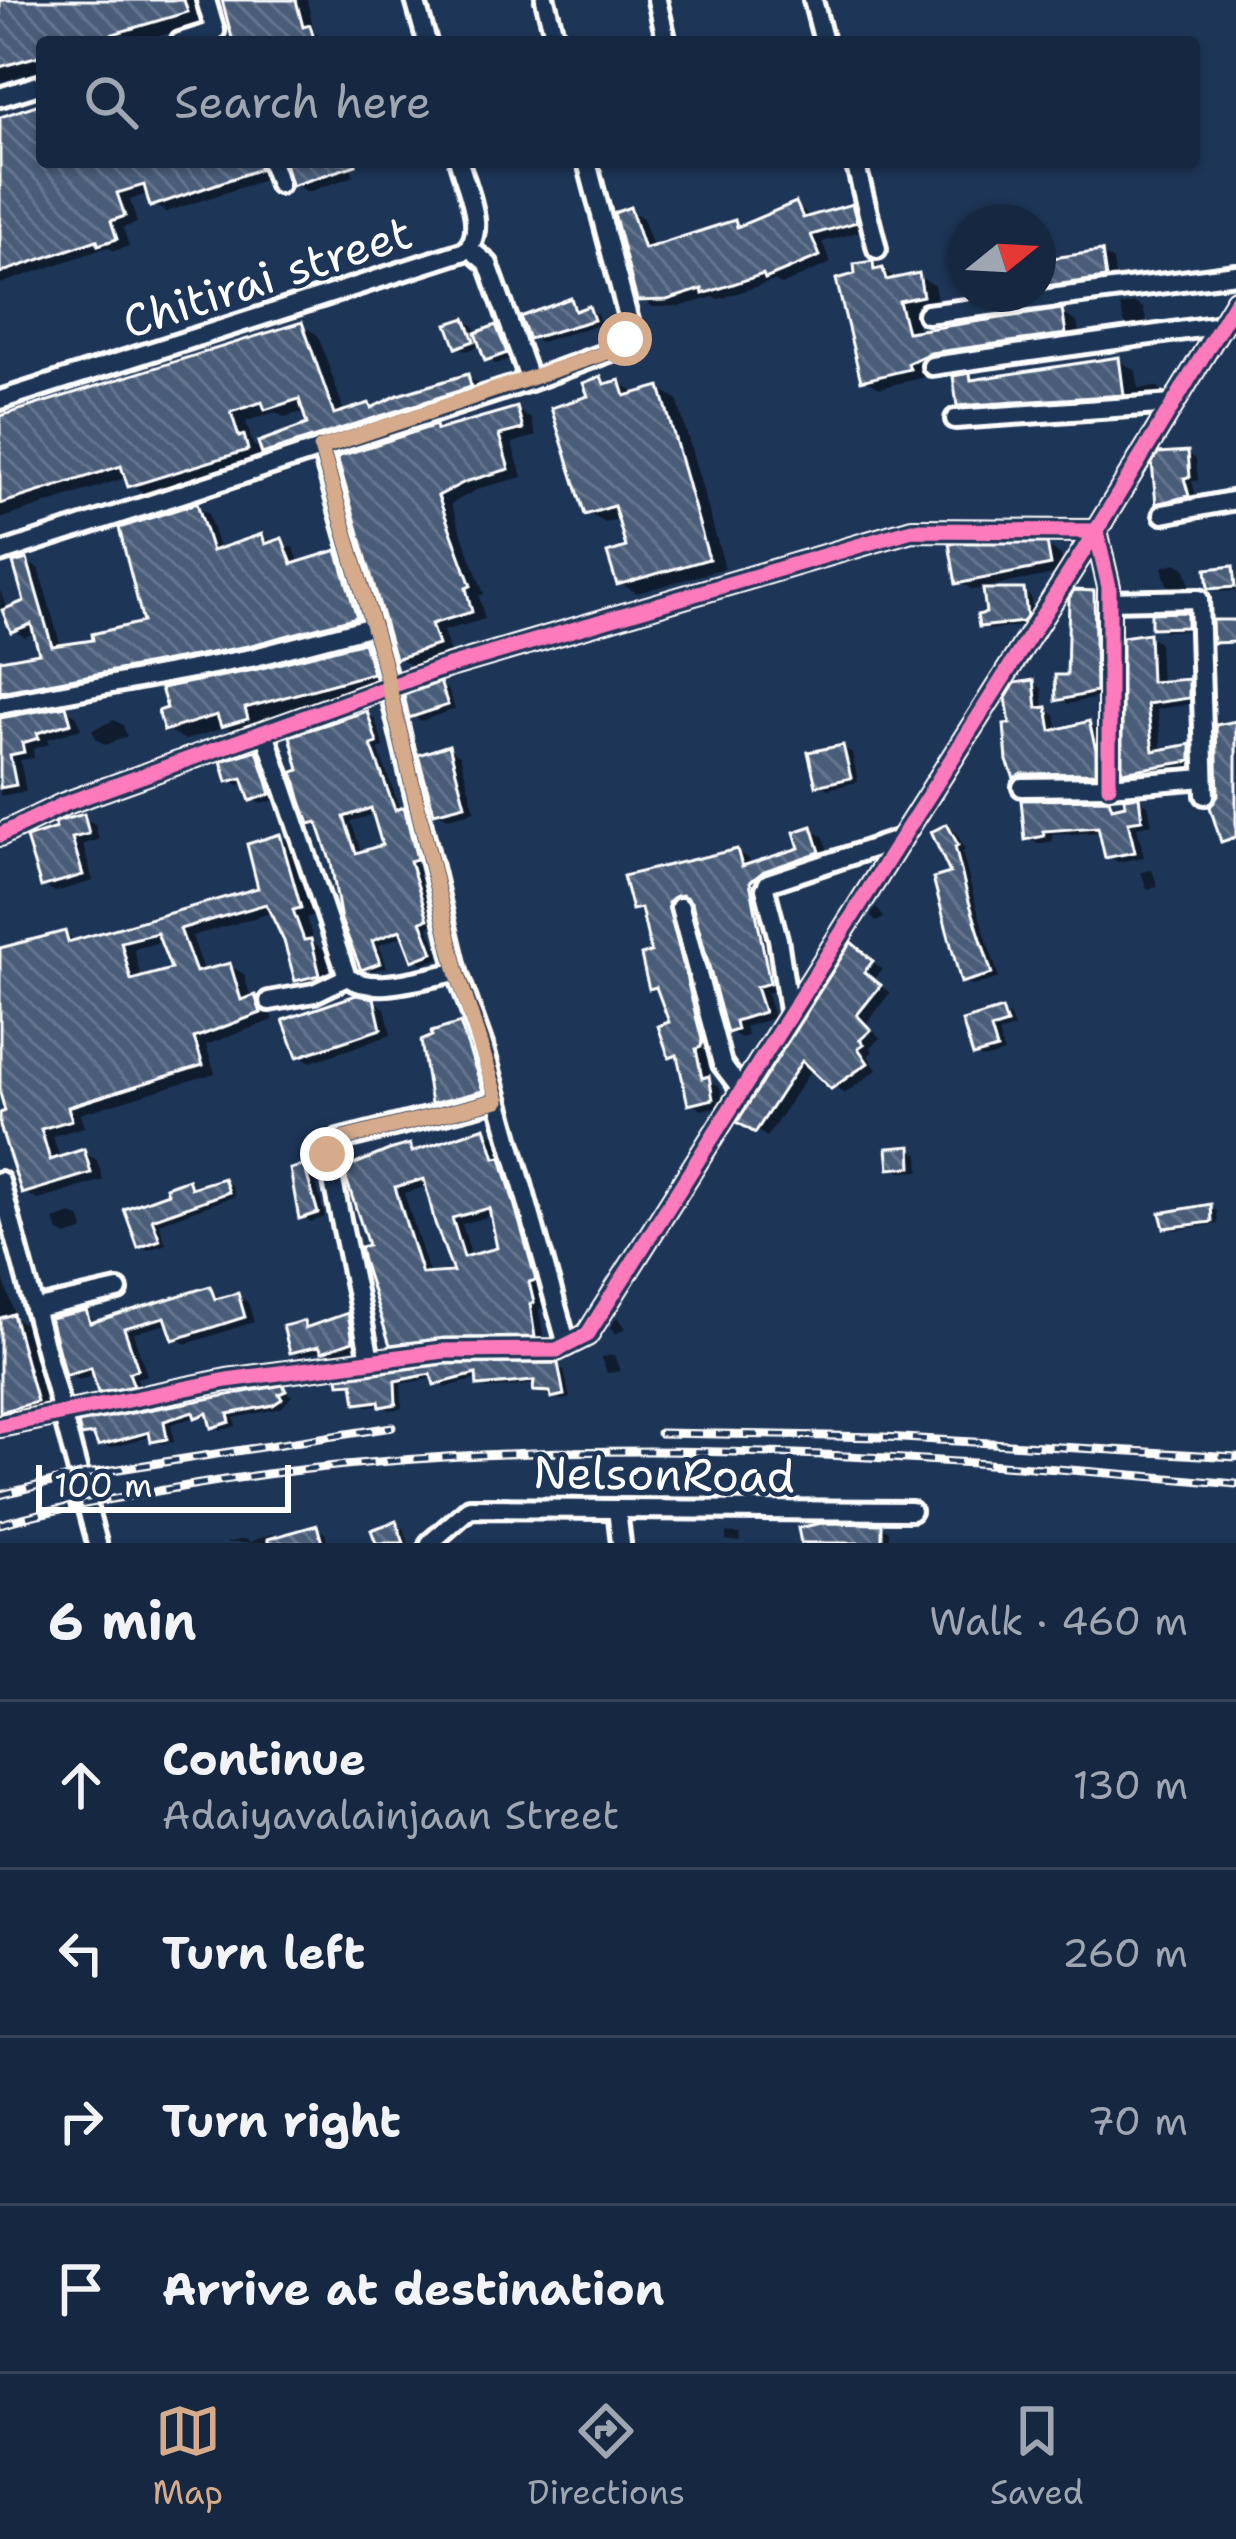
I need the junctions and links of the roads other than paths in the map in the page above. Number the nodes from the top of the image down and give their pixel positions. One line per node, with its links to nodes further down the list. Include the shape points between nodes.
1 (206, 0): 6 (street)
2 (416, 0): 7 (street)
3 (545, 0): 8 (street)
4 (657, 0): 9 (street)
5 (814, 0): 10 (street)
6 (221, 36)
7 (425, 36)
8 (554, 36)
9 (666, 36)
10 (823, 36)
11 (36, 86): 12 (street)
12 (0, 97)
13 (273, 168): 17 (street)
14 (461, 168): 18 (street, Chitirai street, via 476,226)
15 (589, 168): 25 (street, via 626,334 617,349)
16 (857, 168): 19 (street)
17 (278, 184)
18 (469, 248): 25 (street, via 488,264); 26 (street, Chitirai street)
19 (878, 249)
20 (1236, 274): 22 (street)
21 (1236, 301): 23 (street)
22 (927, 314)
23 (1221, 325): 24 (street); 27 (street)
24 (932, 366)
25 (530, 381): 29 (street)
26 (0, 400)
27 (1173, 404): 28 (street); 32 (street)
28 (955, 419)
29 (321, 448): 33 (street); 35 (street)
30 (1236, 500): 31 (street)
31 (1163, 514)
32 (1096, 531): 34 (street); 36 (street, via 912,530); 42 (street)
33 (0, 553)
34 (1109, 602): 39 (street); 39 (street, via 1199,599 1204,786)
35 (373, 626): 36 (street); 37 (street, via 251,658)
36 (390, 687): 38 (street); 44 (street)
37 (0, 705)
38 (265, 733): 41 (street); 45 (street)
39 (1108, 786): 40 (street)
40 (1022, 787)
41 (0, 835)
42 (897, 840): 47 (street); 47 (street, via 768,883)
43 (680, 907): 48 (street, via 722,1064)
44 (457, 972): 45 (street, via 372,986); 49 (street)
45 (347, 977): 46 (street)
46 (269, 1001)
47 (789, 1011): 48 (street)
48 (740, 1089): 53 (street, via 586,1336)
49 (498, 1100): 53 (street); 54 (street, via 338,1140 327,1153)
50 (0, 1181): 52 (street)
51 (118, 1290): 52 (street)
52 (34, 1310): 55 (street)
53 (567, 1345): 54 (street)
54 (370, 1358): 55 (street)
55 (62, 1414): 56 (street); 59 (street)
56 (0, 1426)
57 (617, 1509): 58 (street, NelsonRoad); 60 (street, NelsonRoad, via 468,1508); 61 (street)
58 (911, 1511)
59 (97, 1543)
60 (430, 1543)
61 (621, 1543)

